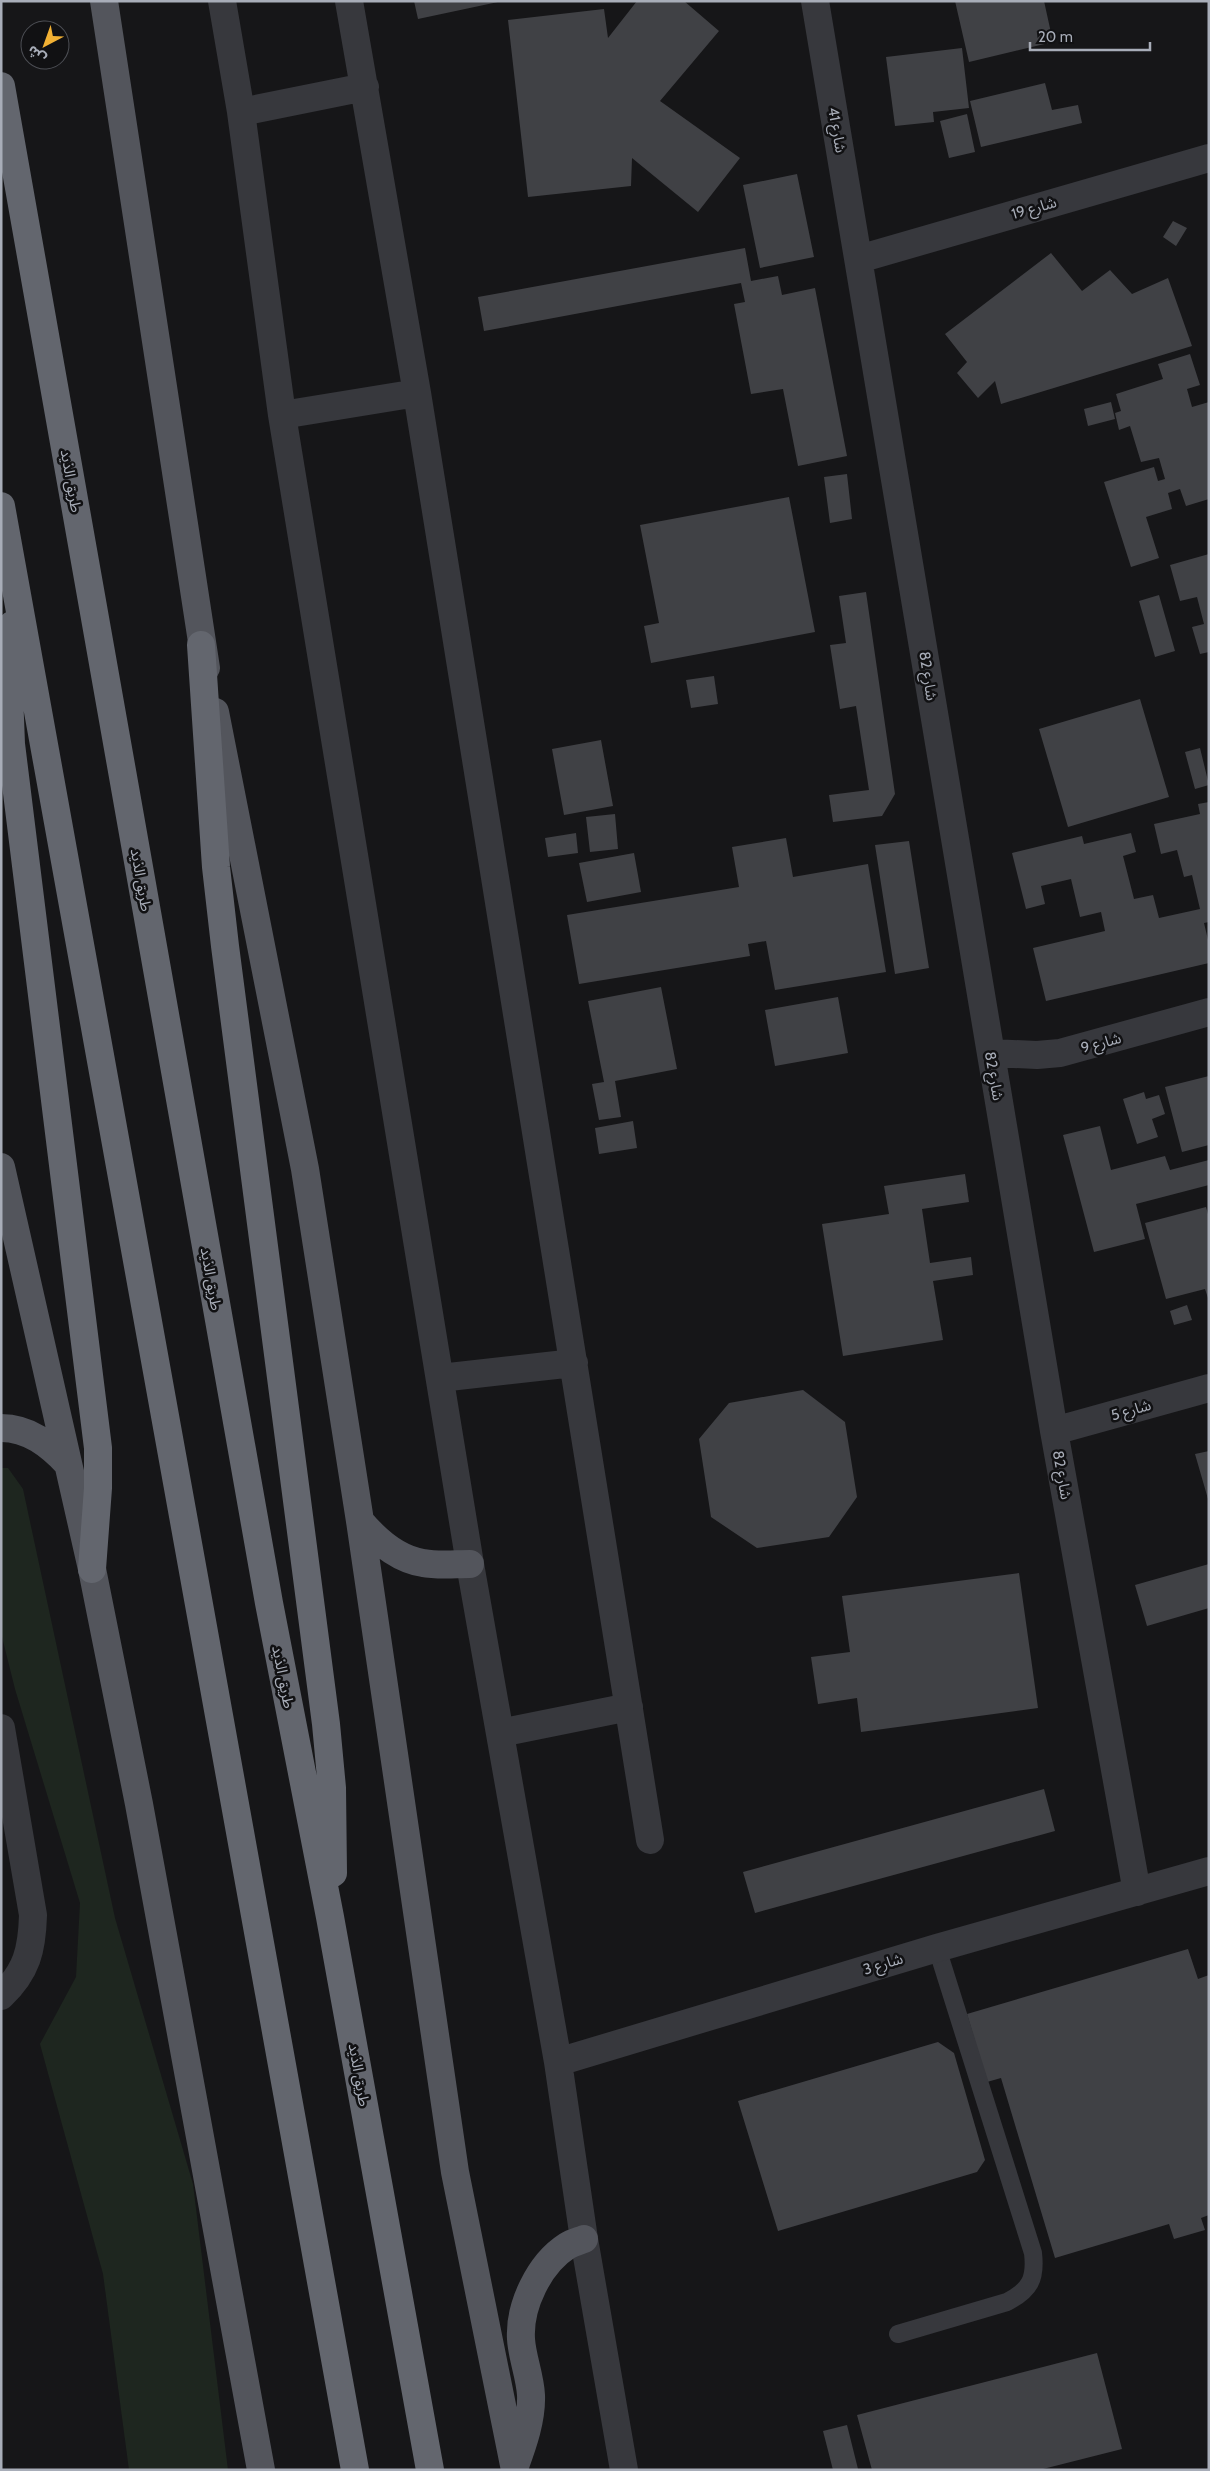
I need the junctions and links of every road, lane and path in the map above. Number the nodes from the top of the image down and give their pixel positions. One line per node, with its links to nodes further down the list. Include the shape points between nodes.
1 (104, 1): 14 (main road)
2 (222, 1): 7 (street)
3 (349, 1): 6 (street)
4 (815, 1): 9 (street, شارع 41)
5 (1, 86): 33 (highway, طريق الذيد, via 268,1603)
6 (365, 88): 7 (street); 10 (street)
7 (241, 112): 11 (street)
8 (1209, 158): 9 (street, شارع 19)
9 (859, 258): 16 (street, شارع 82)
10 (417, 393): 11 (street); 18 (street)
11 (282, 415): 19 (street)
12 (1, 506): 13 (highway)
13 (16, 589): 26 (highway, via 10,641 11,744 95,1408 98,1488); 41 (highway)
14 (201, 645): 24 (main road, via 305,1169); 33 (highway, via 216,867 225,946 326,1724 335,1852)
15 (1209, 1012): 16 (street, شارع 9, via 1060,1053)
16 (991, 1053): 22 (street, شارع 82)
17 (1, 1167): 23 (main road)
18 (574, 1363): 19 (street); 27 (street)
19 (440, 1378): 25 (street)
20 (1209, 1388): 22 (street, شارع 5)
21 (1, 1428): 23 (main road, via 23,1431 40,1439)
22 (1054, 1431): 32 (street, شارع 82)
23 (68, 1464): 26 (main road)
24 (360, 1521): 25 (main road, via 380,1542 405,1557 423,1563); 39 (main road, via 455,2172)
25 (470, 1564): 29 (street)
26 (92, 1569): 40 (main road, via 139,1804)
27 (629, 1707): 29 (street); 30 (street)
28 (1, 1728): 35 (street, via 33,1915 32,1944 24,1967)
29 (500, 1733): 36 (street)
30 (650, 1840)
31 (1209, 1871): 32 (street, شارع 3)
32 (1137, 1892): 34 (street, شارع 3)
33 (330, 1917): 42 (highway, طريق الذيد)
34 (937, 1948): 36 (street, شارع 3); 38 (lane, via 1033,2253 1035,2269 1021,2295)
35 (1, 1996)
36 (558, 2062): 37 (street)
37 (584, 2239): 39 (main road, via 567,2246 552,2258 526,2303 521,2338 531,2396 528,2421); 43 (street)
38 (898, 2334)
39 (514, 2468)
40 (261, 2470)
41 (355, 2470)
42 (430, 2470)
43 (624, 2470)

